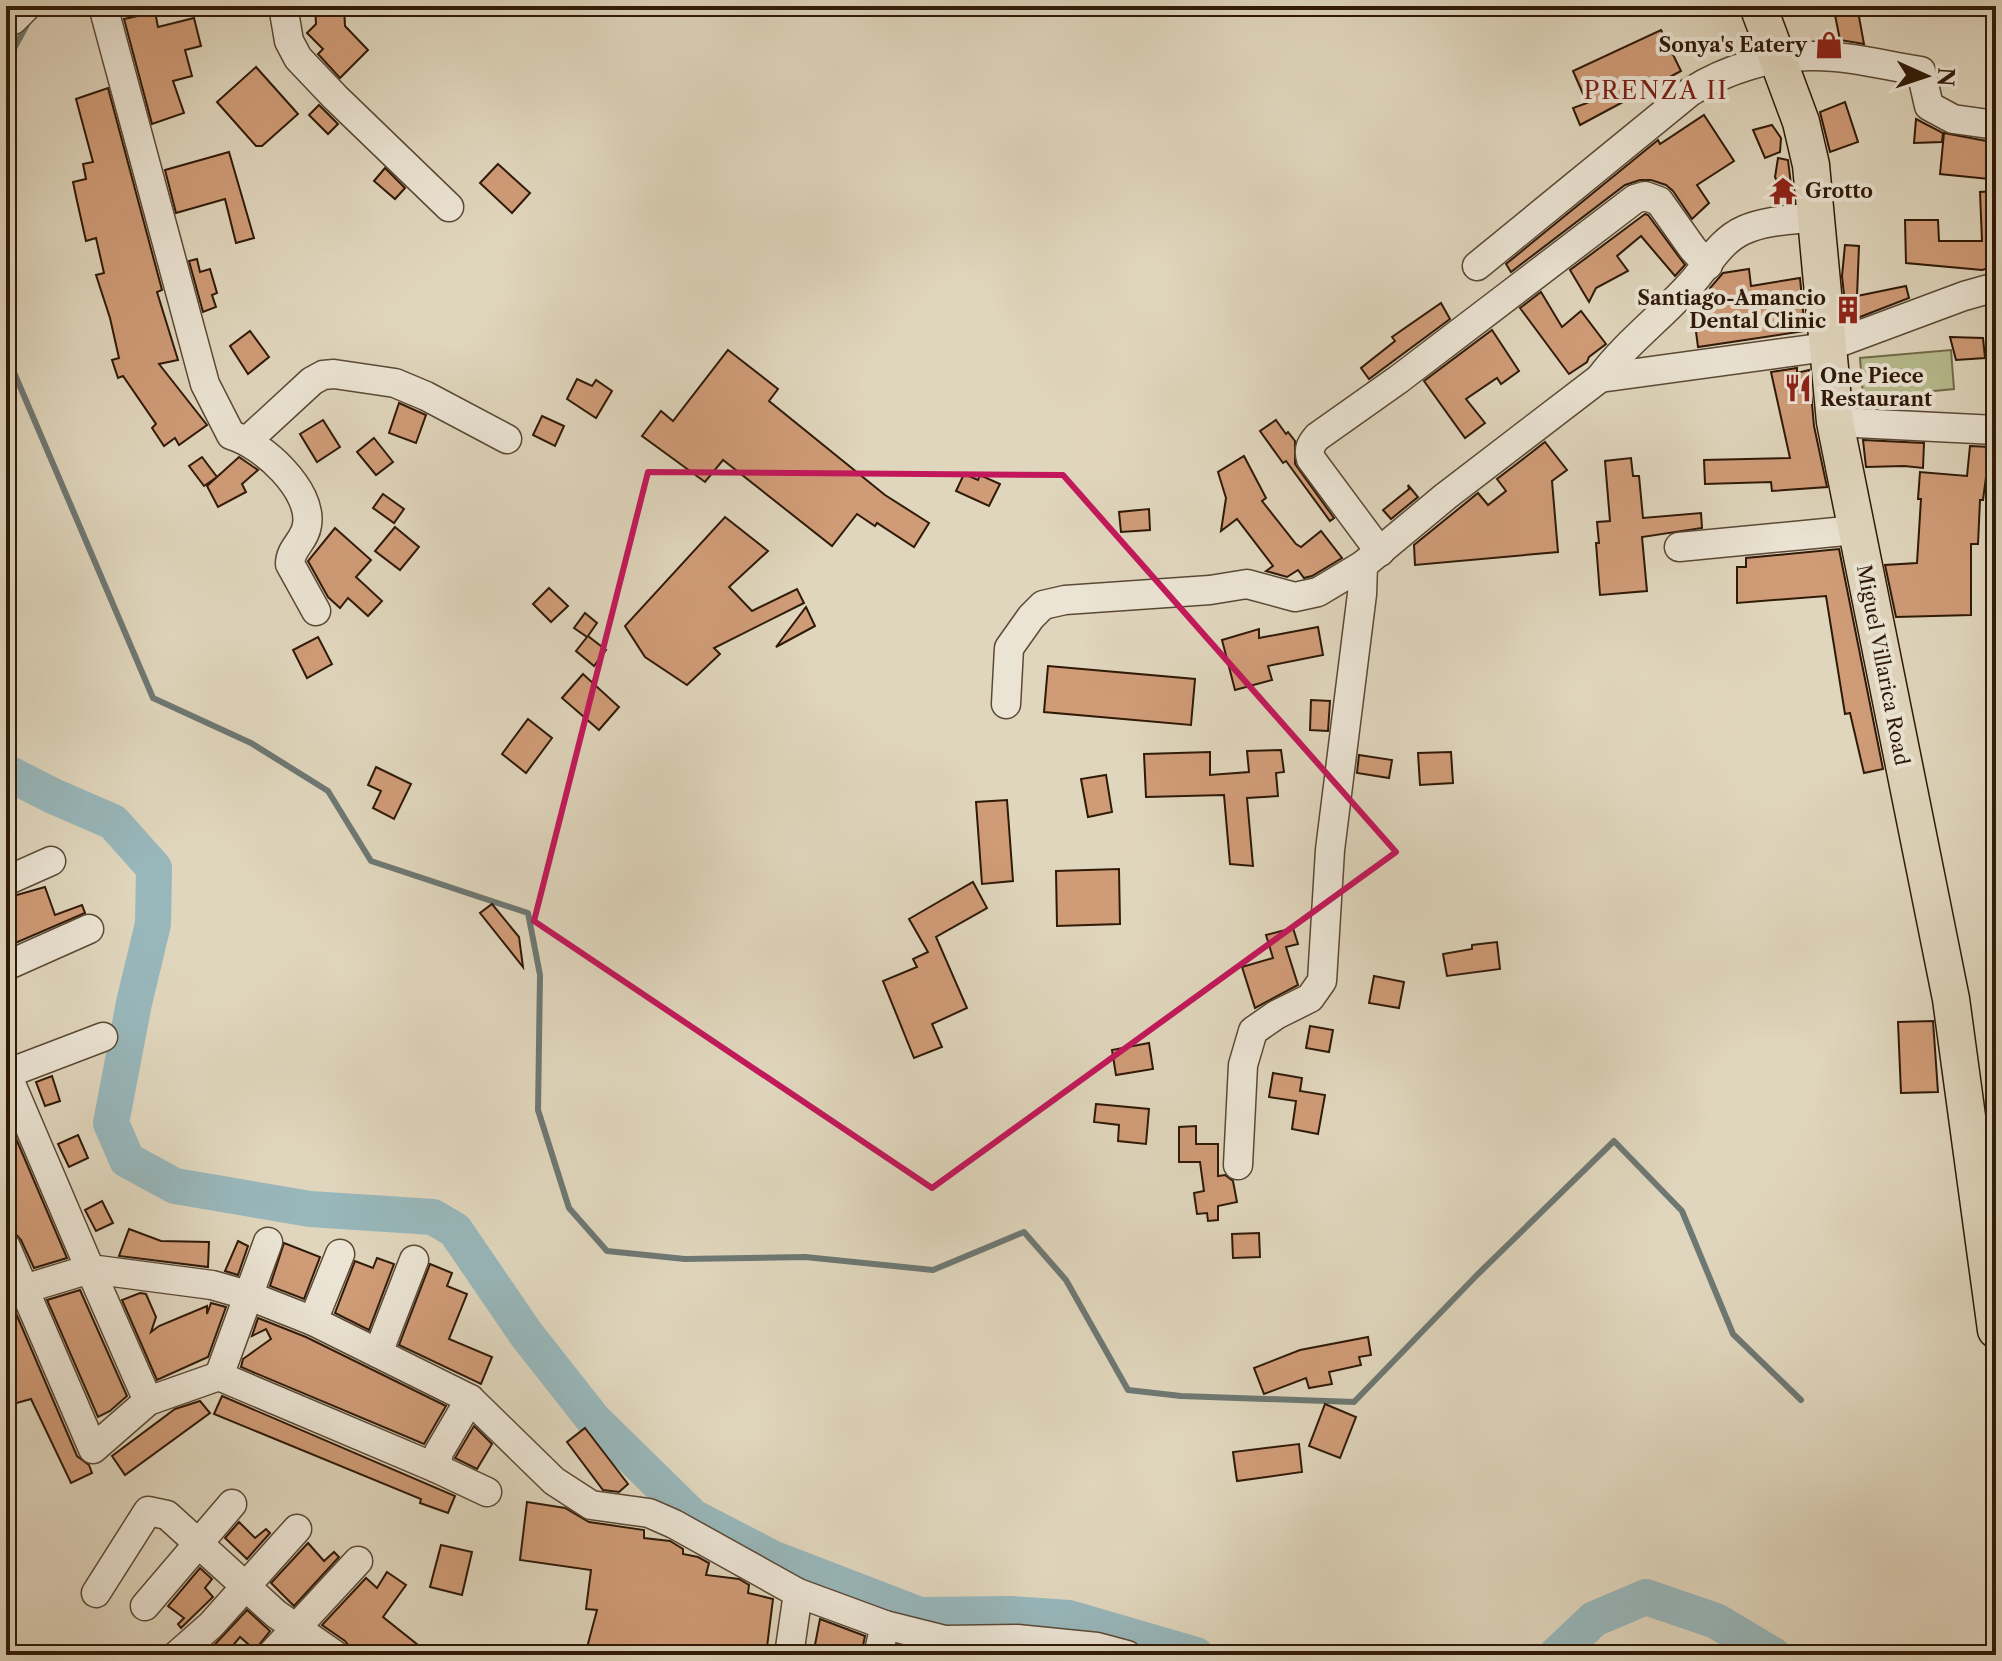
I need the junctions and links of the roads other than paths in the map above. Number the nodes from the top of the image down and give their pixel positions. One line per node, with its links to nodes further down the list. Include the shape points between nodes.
1 (27, 6): 5 (street)
2 (103, 6): 18 (street, via 205,384 231,435)
3 (283, 6): 8 (street, via 298,58)
4 (1758, 6): 6 (main road, Miguel Villarica Road)
5 (6, 22)
6 (1778, 58): 7 (street, via 1817,56 1921,71 1929,106 1953,119); 9 (main road, Miguel Villarica Road, via 1801,122); 11 (street, via 1707,81 1690,92)
7 (1996, 125)
8 (449, 207)
9 (1817, 217): 10 (street, via 1743,230 1723,243); 13 (main road, Miguel Villarica Road)
10 (1708, 265): 14 (street); 21 (street, via 1659,201 1635,199 1317,437 1311,459)
11 (1477, 266)
12 (1996, 287): 13 (street)
13 (1827, 347): 14 (street); 15 (main road, Miguel Villarica Road)
14 (1600, 378): 21 (street)
15 (1835, 422): 16 (street); 19 (main road, Miguel Villarica Road)
16 (1996, 430)
17 (507, 439): 18 (street, via 395,383 334,374 312,381)
18 (248, 440): 22 (street, via 270,456 304,499 307,531 290,564)
19 (1856, 530): 20 (street); 39 (main road, Miguel Villarica Road, via 1951,999)
20 (1679, 547)
21 (1372, 559): 23 (street, via 1306,596 1247,584 1043,605 1009,648); 30 (street, via 1362,594 1330,850 1322,981 1310,998 1253,1031 1243,1065)
22 (316, 611)
23 (1006, 704)
24 (51, 861): 25 (street)
25 (6, 881)
26 (89, 929): 27 (street)
27 (6, 966)
28 (103, 1037): 29 (street)
29 (6, 1074): 35 (street)
30 (1238, 1165)
31 (268, 1242): 37 (street)
32 (6, 1247): 36 (street)
33 (340, 1254): 38 (street)
34 (414, 1260): 40 (street)
35 (90, 1269): 36 (street); 37 (street, via 212,1285); 43 (street)
36 (24, 1289): 43 (street, via 93,1449)
37 (247, 1295): 38 (street); 41 (street)
38 (313, 1321): 40 (street)
39 (1996, 1330)
40 (378, 1353): 42 (street)
41 (219, 1376): 43 (street); 44 (street)
42 (470, 1399): 44 (street, via 439,1452); 52 (street, via 554,1481 591,1505 661,1518)
43 (148, 1401)
44 (436, 1468): 45 (street)
45 (487, 1492)
46 (232, 1504): 48 (street)
47 (297, 1529): 50 (street)
48 (198, 1545): 50 (street); 51 (street, via 167,1515 148,1511); 53 (street)
49 (358, 1561): 55 (street)
50 (245, 1585): 55 (street); 59 (street)
51 (96, 1593)
52 (798, 1593): 54 (street); 62 (street)
53 (145, 1606)
54 (885, 1625): 56 (street); 63 (street)
55 (297, 1629): 60 (street); 61 (street)
56 (944, 1647): 57 (street)
57 (1016, 1647): 58 (street)
58 (1096, 1651): 64 (street)
59 (177, 1655)
60 (271, 1655)
61 (335, 1655)
62 (789, 1655)
63 (878, 1655)
64 (1127, 1655)

